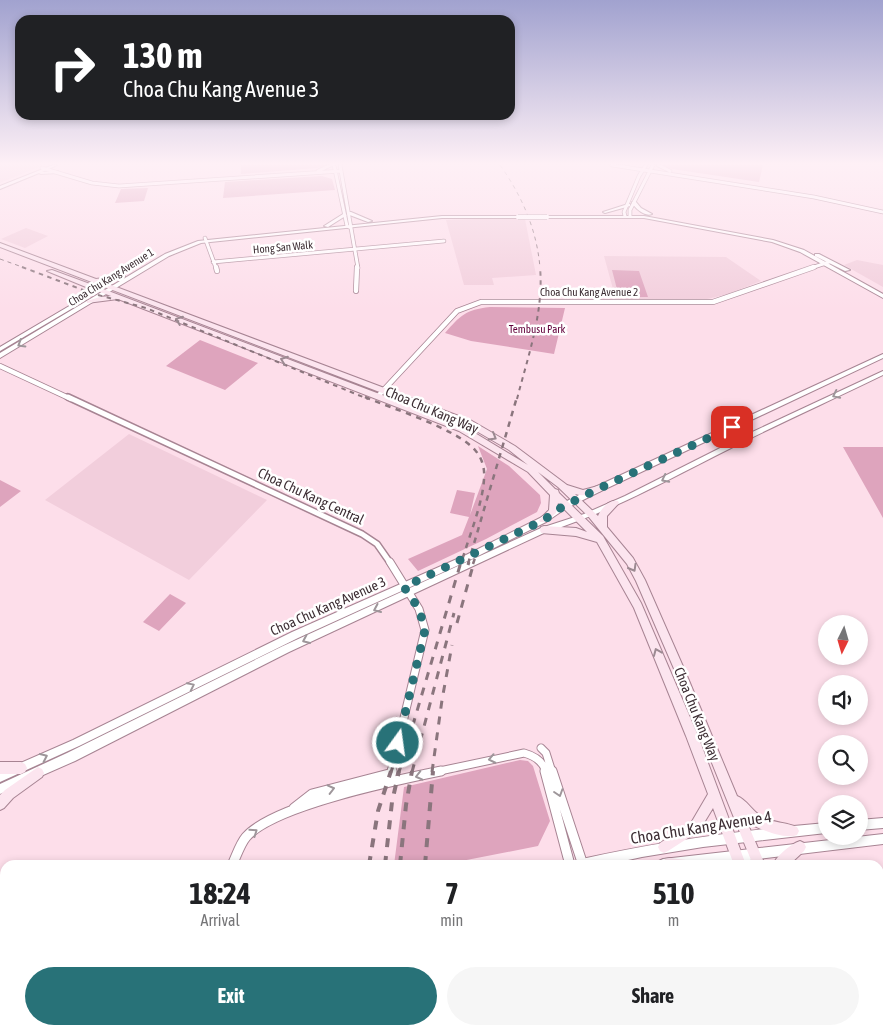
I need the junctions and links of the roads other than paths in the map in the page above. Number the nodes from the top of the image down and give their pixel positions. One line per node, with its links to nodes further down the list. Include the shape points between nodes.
1 (584, 213): 8 (street, Choa Chu Kang Avenue 1)
2 (591, 213): 9 (street)
3 (619, 213): 5 (street, Choa Chu Kang Avenue 1)
4 (347, 214): 10 (street); 11 (street); 12 (street)
5 (627, 214): 6 (street, Choa Chu Kang Avenue 1); 9 (street, Choa Chu Kang Avenue 1); 20 (street, Choa Chu Kang Avenue 1, via 773,241 802,251)
6 (650, 214): 18 (street, Choa Chu Kang Avenue 1, via 782,240)
7 (518, 215): 8 (street, Choa Chu Kang Avenue 1, bridge); 10 (street, Choa Chu Kang Avenue 1, via 458,214); 11 (street, Choa Chu Kang Avenue 1)
8 (546, 215): 9 (street, Choa Chu Kang Avenue 1)
9 (597, 216)
10 (370, 222): 11 (street, Choa Chu Kang Avenue 1)
11 (349, 225): 12 (street, Choa Chu Kang Avenue 1); 13 (street, Choa Chu Kang Avenue 1); 16 (street)
12 (326, 226): 13 (street, Choa Chu Kang Avenue 1)
13 (206, 241): 19 (street); 22 (street, Choa Chu Kang Avenue 1, via 174,251); 22 (street, Choa Chu Kang Avenue 1, via 175,247)
14 (444, 242): 16 (street, Hong San Walk)
15 (0, 245): 23 (main road, Choa Chu Kang Way)
16 (355, 250): 19 (street, Hong San Walk); 26 (street, via 359,274)
17 (0, 252): 23 (main road, Choa Chu Kang Way)
18 (830, 261): 20 (street, Choa Chu Kang Avenue 2); 25 (street, Choa Chu Kang Avenue 1)
19 (213, 262): 21 (street)
20 (824, 264): 28 (street, Choa Chu Kang Avenue 1); 35 (street, Choa Chu Kang Avenue 2, via 713,302 475,303 454,313)
21 (217, 271)
22 (125, 277): 23 (main road); 24 (street, Choa Chu Kang Avenue 1); 27 (main road)
23 (90, 282): 24 (main road, Choa Chu Kang Way); 29 (main road)
24 (106, 289): 27 (main road, Choa Chu Kang Way); 29 (street, Choa Chu Kang Avenue 1)
25 (883, 290)
26 (356, 292)
27 (125, 296): 29 (main road); 35 (main road, Choa Chu Kang Way)
28 (883, 296)
29 (86, 301): 30 (street, Choa Chu Kang Avenue 1); 31 (street, Choa Chu Kang Avenue 1, one-way to 31)
30 (0, 349)
31 (0, 356)
32 (883, 356): 37 (street, Choa Chu Kang Avenue 3)
33 (0, 366): 46 (street, Choa Chu Kang Central, via 362,534 383,551)
34 (883, 373): 39 (street, Choa Chu Kang Avenue 3, one-way to 39)
35 (382, 392): 36 (main road, Choa Chu Kang Way, via 462,429)
36 (558, 489): 37 (main road, via 582,493); 38 (main road, Choa Chu Kang Way); 40 (main road, Choa Chu Kang Way); 43 (main road, via 553,511)
37 (598, 489): 38 (street, Choa Chu Kang Avenue 3)
38 (578, 500): 40 (street, Choa Chu Kang Avenue 3); 41 (main road, Choa Chu Kang Way)
39 (615, 503): 41 (street, Choa Chu Kang Avenue 3); 45 (main road, via 603,512 600,521)
40 (567, 505): 42 (main road, Choa Chu Kang Way); 43 (street, Choa Chu Kang Avenue 3)
41 (591, 514): 42 (street, Choa Chu Kang Avenue 3); 45 (main road, Choa Chu Kang Way)
42 (580, 519): 44 (street, Choa Chu Kang Avenue 3); 45 (main road, Choa Chu Kang Way)
43 (544, 520): 46 (street, Choa Chu Kang Avenue 3)
44 (544, 530): 45 (main road); 46 (street, Choa Chu Kang Avenue 3)
45 (602, 534): 54 (main road, Choa Chu Kang Way, one-way to 54, via 630,561 640,580); 55 (main road, Choa Chu Kang Way, one-way to 45, via 638,606)
46 (407, 590): 49 (street, Choa Chu Kang Avenue 3, one-way to 46, via 295,635); 50 (street, Choa Chu Kang Avenue 3, one-way to 50); 52 (street, Choa Chu Kang Central, via 419,609 425,630)
47 (541, 748): 68 (street, one-way to 68, via 546,754)
48 (0, 768): 49 (main road)
49 (21, 768): 51 (street, Choa Chu Kang Avenue 3)
50 (38, 772): 53 (street, Choa Chu Kang Avenue 3); 56 (main road)
51 (0, 778)
52 (389, 778): 66 (street, one-way to 52, via 245,838 289,811); 67 (street, one-way to 52, via 544,766 530,753)
53 (0, 789)
54 (729, 792): 60 (main road, via 745,813 762,825); 61 (main road, Choa Chu Kang Way)
55 (714, 795): 62 (main road, Choa Chu Kang Way); 64 (main road, via 694,827)
56 (0, 804)
57 (883, 823): 58 (street)
58 (868, 824)
59 (818, 828): 60 (street, Choa Chu Kang Avenue 4)
60 (794, 830): 61 (street, Choa Chu Kang Avenue 4)
61 (746, 835): 62 (street, Choa Chu Kang Avenue 4); 71 (main road, Choa Chu Kang Way)
62 (730, 838): 64 (street, Choa Chu Kang Avenue 4); 70 (main road, Choa Chu Kang Way)
63 (883, 839): 65 (street)
64 (664, 847): 69 (street, Choa Chu Kang Avenue 4)
65 (800, 848): 71 (street); 72 (main road)
66 (233, 860)
67 (569, 860)
68 (581, 860)
69 (606, 860)
70 (739, 860)
71 (756, 860)
72 (785, 860)

